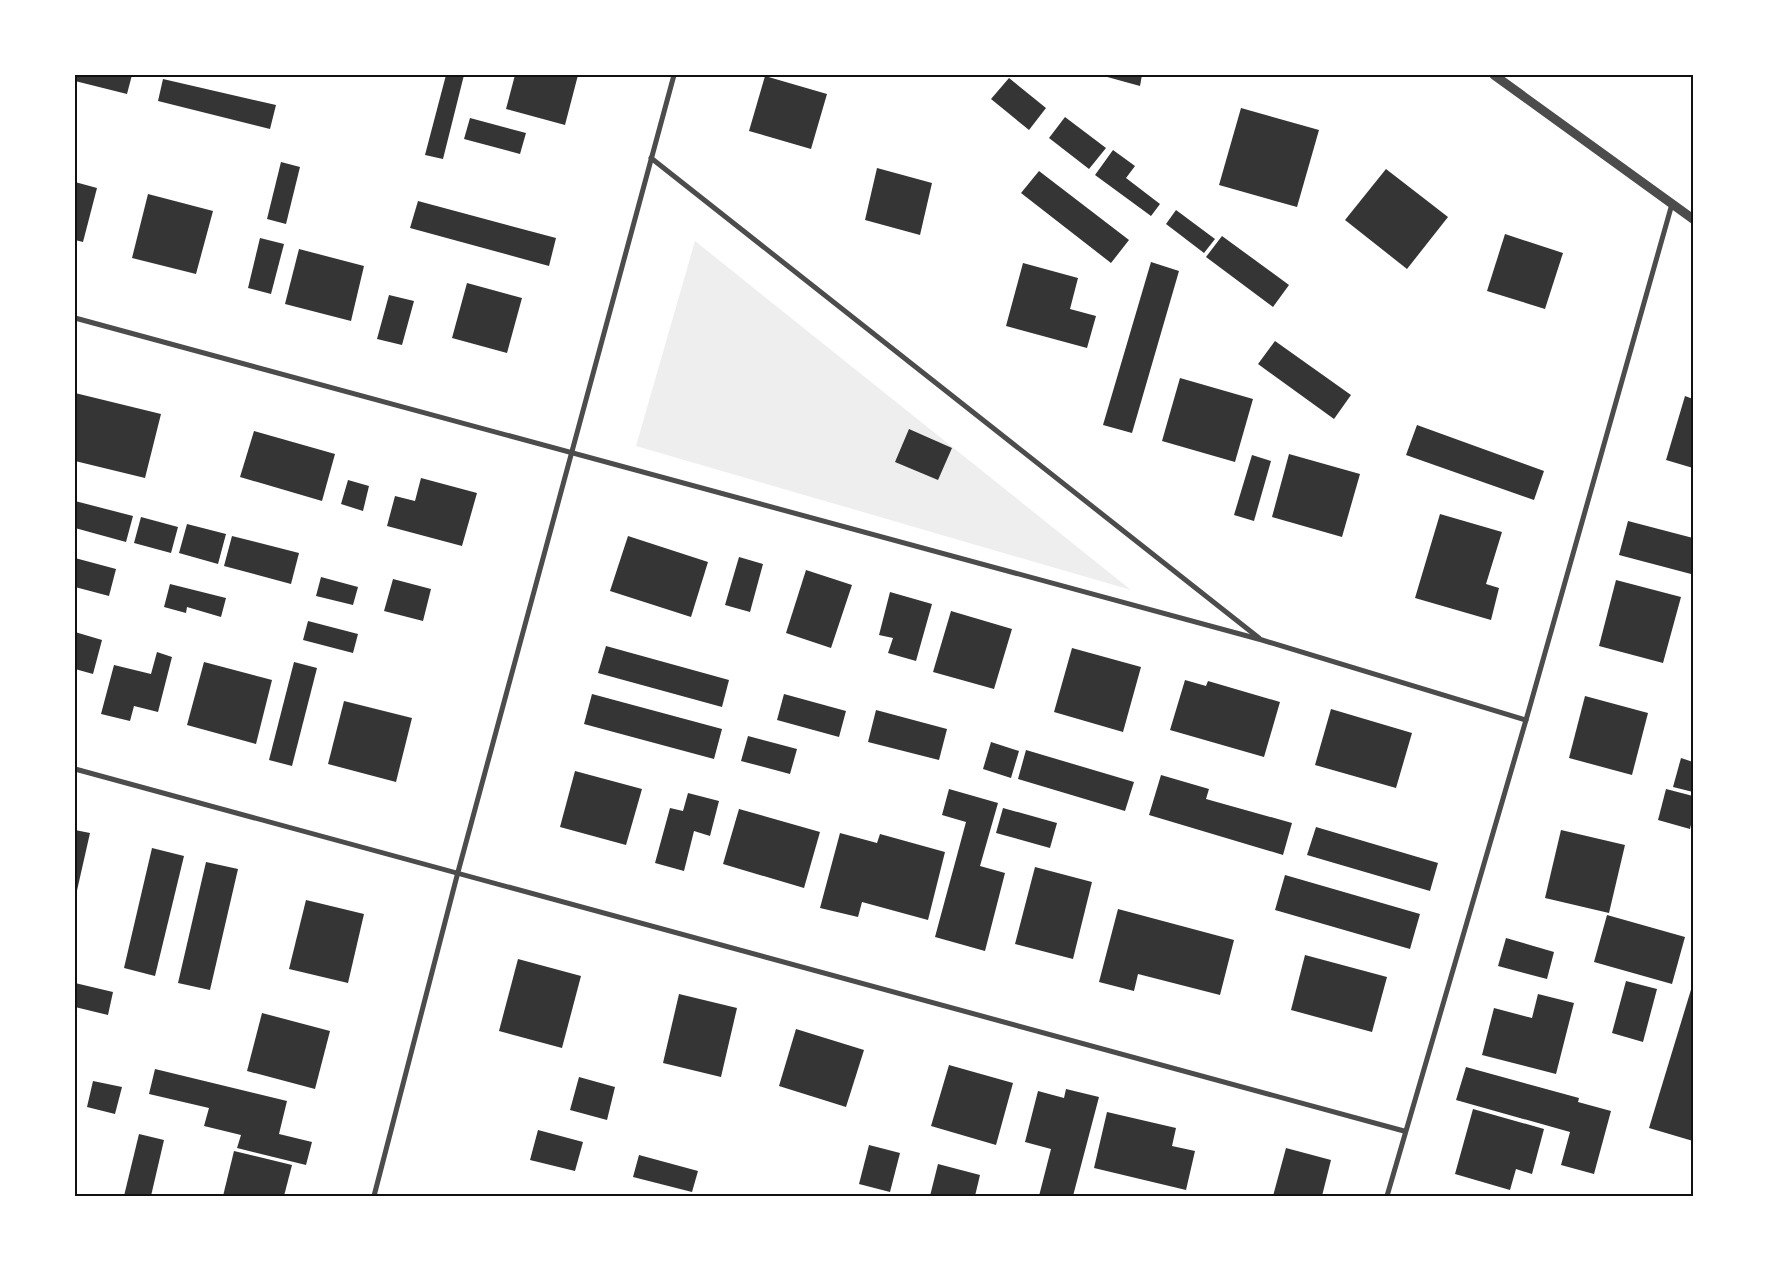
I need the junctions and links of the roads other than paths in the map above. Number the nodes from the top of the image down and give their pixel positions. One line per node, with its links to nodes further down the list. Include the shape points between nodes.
1 (674, 75): 3 (street)
2 (1494, 75): 4 (street)
3 (651, 158): 7 (street); 8 (street)
4 (1672, 204): 5 (street); 9 (street)
5 (1693, 218)
6 (75, 318): 7 (street)
7 (572, 454): 8 (street); 11 (street)
8 (1262, 640): 9 (street)
9 (1526, 720): 12 (street)
10 (75, 769): 11 (street)
11 (458, 872): 12 (street); 13 (street)
12 (1404, 1131): 14 (street)
13 (374, 1196)
14 (1387, 1196)

